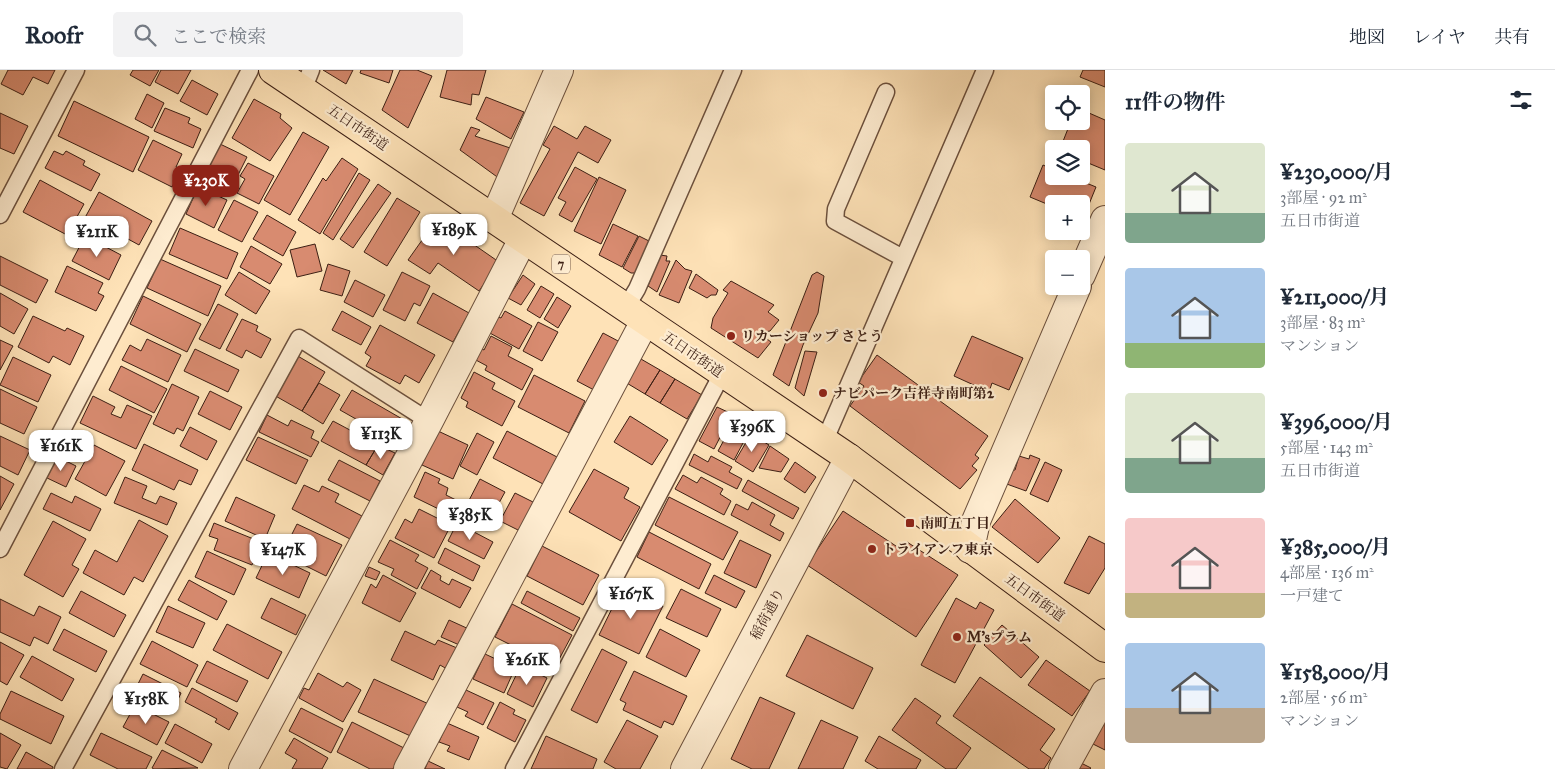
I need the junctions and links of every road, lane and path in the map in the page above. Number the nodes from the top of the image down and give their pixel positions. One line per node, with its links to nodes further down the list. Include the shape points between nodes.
1 (76, 70): 9 (lane)
2 (250, 70): 21 (lane)
3 (273, 70): 7 (main road, 五日市街道 / 7)
4 (559, 70): 10 (street)
5 (733, 70): 16 (lane, via 637,289)
6 (985, 70): 14 (lane)
7 (307, 80): 10 (main road, 五日市街道 / 7)
8 (886, 92): 14 (lane, via 836,209 836,221)
9 (0, 215)
10 (494, 219): 12 (main road, 五日市街道 / 7)
11 (1105, 220): 13 (street)
12 (523, 239): 16 (main road, 五日市街道 / 7); 18 (street)
13 (1090, 254)
14 (903, 258): 19 (lane)
15 (1073, 295): 23 (street, via 976,521)
16 (636, 314): 17 (main road, 五日市街道 / 7); 28 (street)
17 (722, 374): 19 (main road, 五日市街道 / 7); 29 (lane)
18 (429, 421): 26 (lane, via 299,338); 27 (street)
19 (824, 442): 20 (main road, 五日市街道 / 7)
20 (849, 458): 23 (main road, 五日市街道 / 7); 30 (street, 稲荷通り)
21 (7, 520): 22 (lane)
22 (0, 549)
23 (970, 549): 24 (main road, 五日市街道 / 7)
24 (1105, 648)
25 (1105, 692): 31 (street)
26 (63, 769)
27 (243, 769)
28 (408, 769)
29 (514, 769)
30 (685, 769)
31 (1064, 769)

